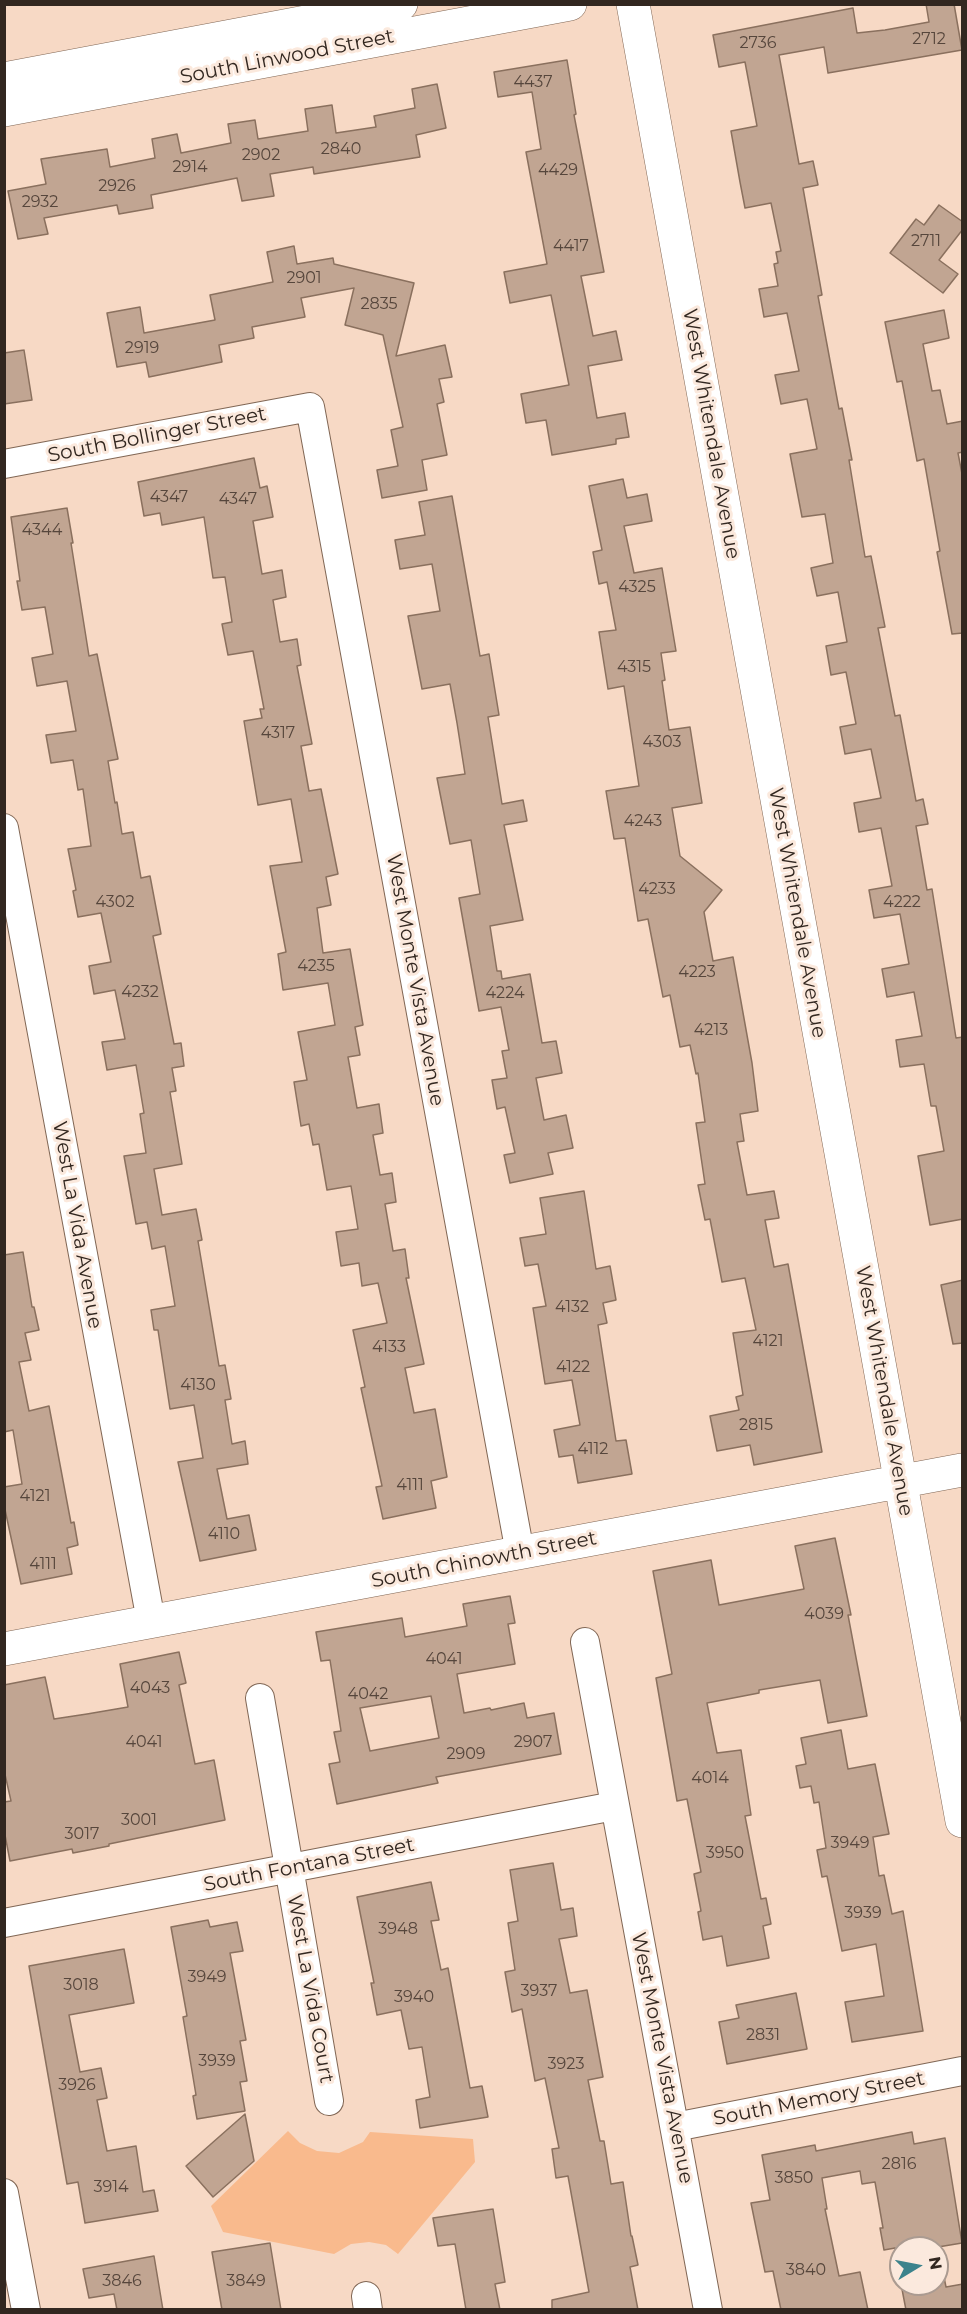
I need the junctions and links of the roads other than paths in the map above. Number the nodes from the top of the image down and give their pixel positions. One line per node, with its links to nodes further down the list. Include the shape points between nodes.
1 (401, 4): 4 (street, South Linwood Street)
2 (570, 4): 5 (street, South Linwood Street)
3 (633, 4): 10 (street, West Whitendale Avenue)
4 (4, 79)
5 (4, 110)
6 (310, 407): 7 (street, South Bollinger Street); 11 (street, West Monte Vista Avenue)
7 (4, 464)
8 (4, 828): 12 (street, West La Vida Avenue)
9 (963, 1470): 10 (street, South Chinowth Street)
10 (900, 1482): 11 (street, South Chinowth Street); 17 (street, West Whitendale Avenue)
11 (520, 1553): 12 (street, South Chinowth Street)
12 (151, 1621): 14 (street, South Chinowth Street)
13 (585, 1642): 16 (street, West Monte Vista Avenue)
14 (4, 1649)
15 (260, 1698): 18 (street, West La Vida Court)
16 (614, 1806): 18 (street, South Fontana Street); 22 (street, West Monte Vista Avenue)
17 (963, 1821)
18 (288, 1869): 19 (street, South Fontana Street); 21 (street, West La Vida Court)
19 (4, 1923)
20 (963, 2071): 22 (street, South Memory Street)
21 (329, 2101)
22 (675, 2127): 25 (street, West Monte Vista Avenue)
23 (4, 2193): 24 (street)
24 (26, 2310)
25 (708, 2310)

